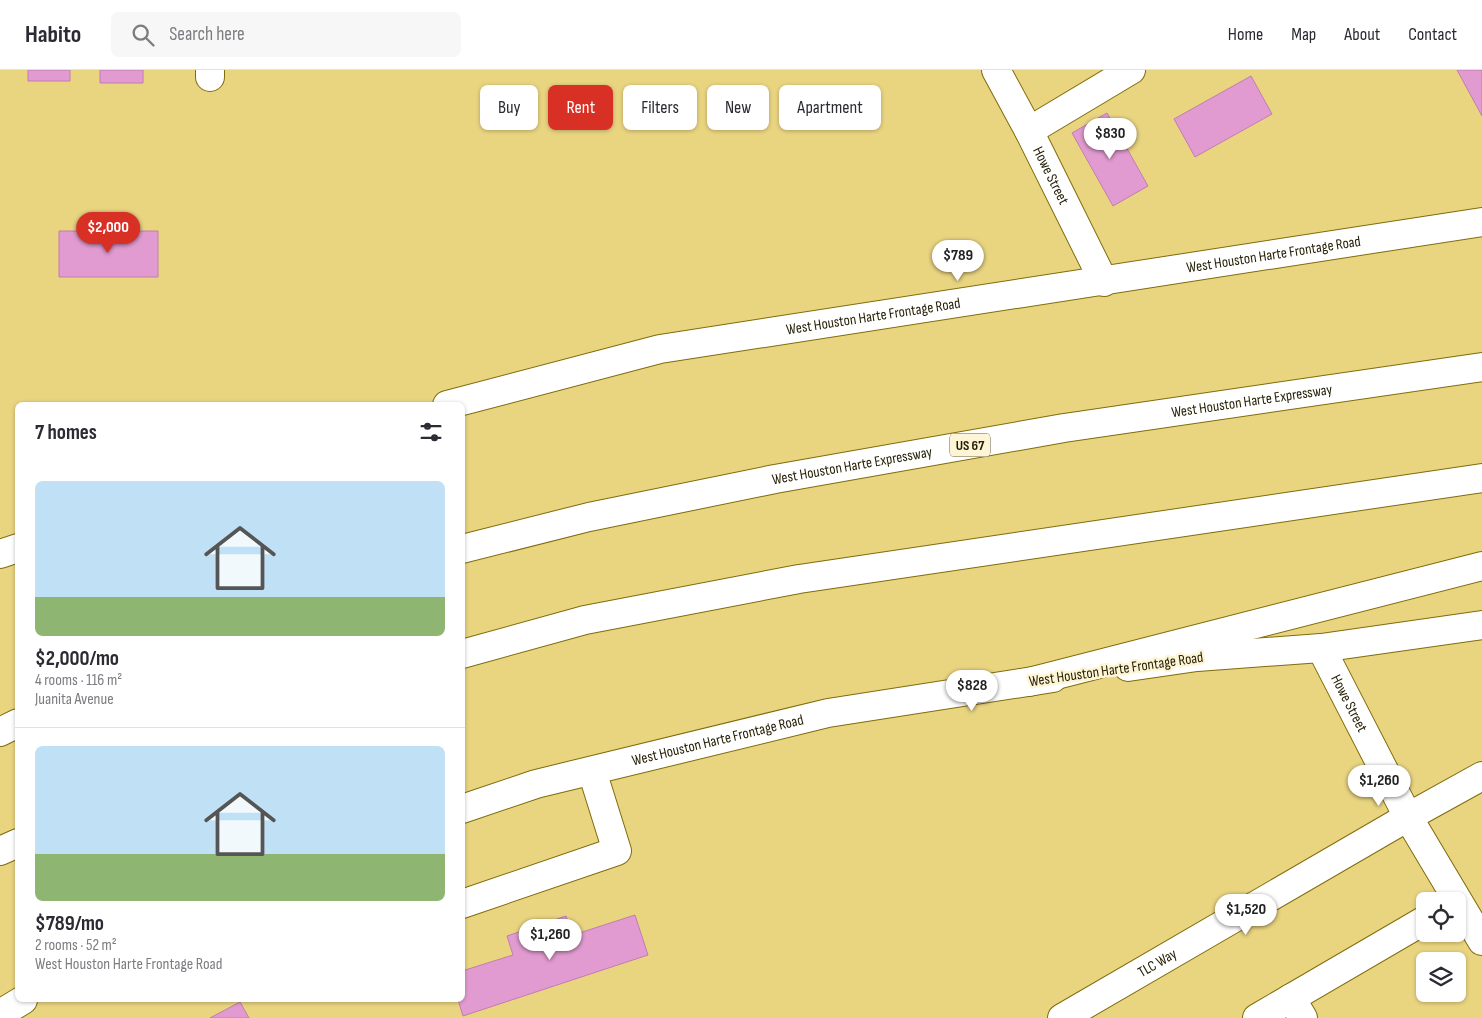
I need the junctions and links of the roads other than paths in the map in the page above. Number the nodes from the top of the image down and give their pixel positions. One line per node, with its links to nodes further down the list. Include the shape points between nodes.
1 (996, 70): 3 (main road, Howe Street)
2 (1131, 70): 3 (main road)
3 (1029, 131): 5 (main road, Howe Street)
4 (1482, 222): 5 (main road, West Houston Harte Frontage Road)
5 (1104, 282): 7 (main road, West Houston Harte Frontage Road, via 660,349)
6 (1482, 367): 9 (main road, West Houston Harte Expressway / US 67, via 1064,428 785,477 589,517)
7 (458, 402)
8 (1482, 478): 15 (main road, via 799,579 585,620)
9 (465, 548)
10 (15, 549): 11 (main road)
11 (0, 554)
12 (1482, 566): 16 (main road)
13 (1482, 624): 14 (main road, West Houston Harte Frontage Road)
14 (1321, 648): 16 (main road, West Houston Harte Frontage Road, via 1197,657); 22 (main road, Howe Street)
15 (465, 653)
16 (1029, 682): 19 (main road, West Houston Harte Frontage Road, via 828,713)
17 (15, 724): 18 (main road)
18 (0, 732)
19 (592, 771): 21 (main road, West Houston Harte Frontage Road, via 536,784); 26 (main road, via 617,851)
20 (1482, 776): 22 (main road, TLC Way)
21 (465, 809)
22 (1408, 817): 25 (main road, Howe Street); 33 (main road, TLC Way)
23 (15, 844): 24 (main road)
24 (0, 852)
25 (1453, 892)
26 (465, 903)
27 (1466, 914): 29 (main road, Howe Street)
28 (1416, 926): 31 (main road)
29 (1482, 941)
30 (20, 1002): 32 (main road)
31 (1297, 1008): 34 (main road)
32 (0, 1014)
33 (1062, 1018)
34 (1257, 1018)

